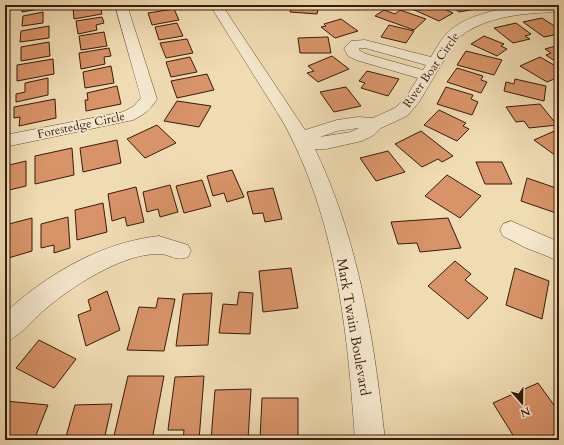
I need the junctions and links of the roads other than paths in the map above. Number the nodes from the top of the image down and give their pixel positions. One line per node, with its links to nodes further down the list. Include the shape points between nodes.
1 (121, 5): 6 (street, Forestedge Circle, via 149,99 140,110 127,116)
2 (216, 5): 7 (street, Mark Twain Boulevard)
3 (559, 8): 4 (street, River Boat Circle, via 520,12 467,24 453,34)
4 (435, 63): 5 (street, River Boat Circle); 5 (street, via 365,44 356,44 351,48 353,53 361,57)
5 (426, 76): 7 (street, River Boat Circle, via 406,107 375,124 368,132 326,143)
6 (5, 141)
7 (302, 141): 12 (street, Mark Twain Boulevard, via 320,184 345,264 359,338)
8 (512, 230): 10 (street)
9 (180, 251): 11 (street, via 159,245 119,254 72,277)
10 (559, 252)
11 (10, 317)
12 (370, 440)

